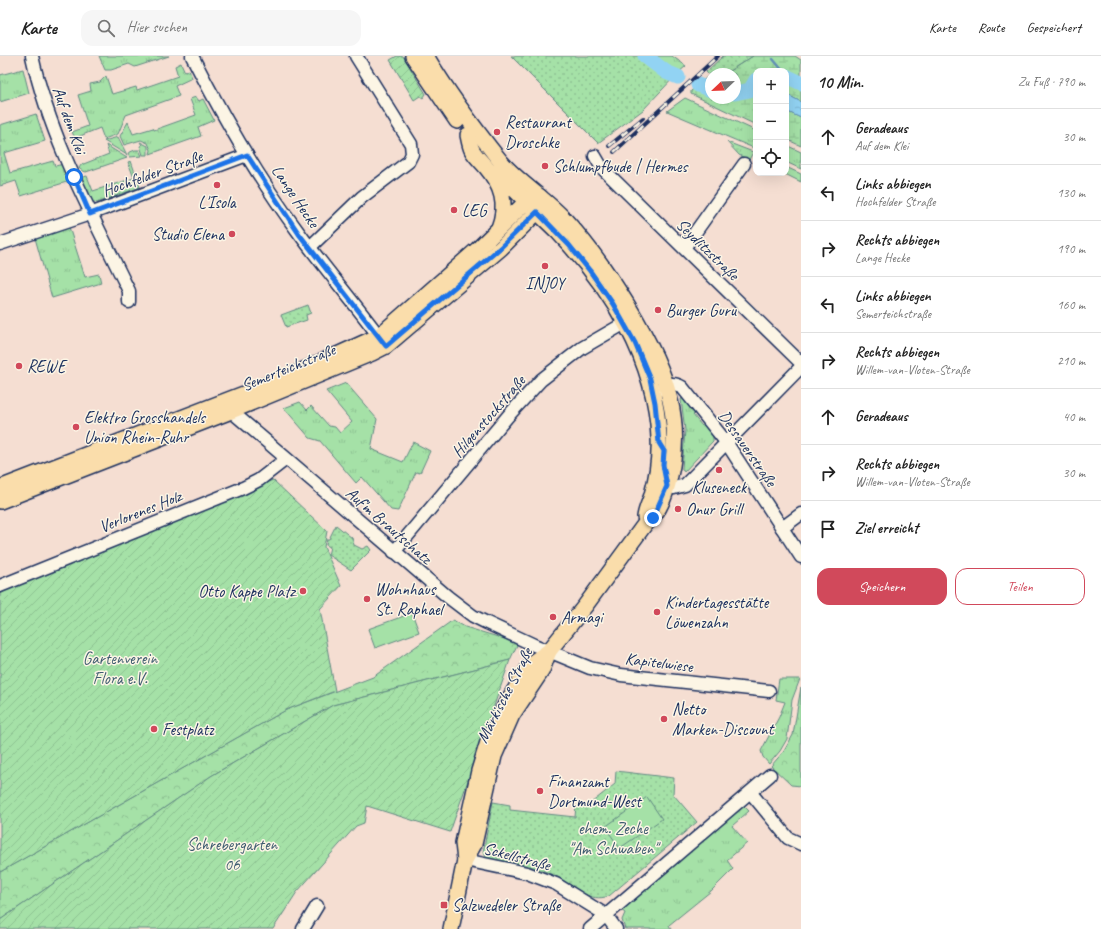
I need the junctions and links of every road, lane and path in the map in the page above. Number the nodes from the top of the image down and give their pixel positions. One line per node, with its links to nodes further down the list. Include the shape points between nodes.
1 (32, 56): 12 (street, Auf dem Klei, via 49,115)
2 (192, 56): 7 (street, Lange Hecke)
3 (356, 56): 15 (street, via 410,144 412,154 408,162 372,189)
4 (412, 56): 6 (main road)
5 (426, 56): 10 (main road, via 473,125)
6 (468, 135): 10 (main road, via 499,174); 13 (main road, via 472,149 501,188 504,208)
7 (247, 155): 12 (street, Hochfelder Straße); 15 (street, Lange Hecke)
8 (595, 156): 16 (street, Seydlitzstraße, via 602,168)
9 (744, 164): 16 (street)
10 (533, 199): 11 (main road, via 541,203); 13 (main road, Semerteichstraße); 22 (main road, Märkische Straße, via 556,211 607,275 644,337)
11 (537, 212): 18 (main road, via 582,259); 19 (main road, Semerteichstraße, via 500,248)
12 (90, 214): 14 (street, Hochfelder Straße); 17 (street, Auf dem Klei, via 125,283)
13 (499, 229): 19 (main road, Semerteichstraße)
14 (0, 244)
15 (310, 247): 19 (street, Lange Hecke)
16 (684, 248): 20 (street, Seydlitzstraße)
17 (129, 302)
18 (624, 323): 23 (main road, via 643,360); 34 (street, Hilgenstockstraße, via 582,348 541,380)
19 (382, 341): 24 (main road, Semerteichstraße, via 361,358)
20 (801, 363)
21 (801, 367): 25 (street)
22 (666, 385): 23 (street); 25 (street, Dessauerstraße, via 675,383 682,387); 28 (main road, Märkische Straße, via 672,408 674,435)
23 (654, 394): 26 (main road)
24 (228, 406): 27 (street, Auf'm Brautschatz); 29 (main road, Semerteichstraße, via 197,413); 30 (main road, Semerteichstraße)
25 (726, 442): 28 (street, via 720,452 686,485); 33 (street, Dessauerstraße)
26 (659, 443): 28 (main road, via 664,451 663,465); 32 (main road, via 656,479 645,513)
27 (286, 459): 34 (street, Auf'm Brautschatz); 36 (street, Verlorenes Holz, via 259,480 243,488)
28 (670, 487): 32 (main road, Märkische Straße, via 653,518)
29 (0, 488)
30 (0, 501)
31 (801, 514): 33 (street)
32 (645, 524): 37 (main road, Märkische Straße)
33 (782, 528): 35 (street, Dessauerstraße)
34 (394, 552): 37 (street, Auf'm Brautschatz, via 473,616)
35 (801, 557)
36 (0, 586)
37 (549, 650): 38 (street, Kapitelwiese, via 590,668 620,675); 42 (main road, Märkische Straße, via 532,663 520,681 488,742 463,843)
38 (769, 691)
39 (770, 776): 40 (street)
40 (751, 793): 41 (street, via 788,838); 44 (street)
41 (801, 844)
42 (465, 860): 44 (street, Sckellstraße, via 527,873 556,884); 46 (main road, Märkische Straße)
43 (317, 906): 45 (street)
44 (606, 915): 47 (street); 48 (street, Sckellstraße)
45 (303, 929)
46 (451, 929)
47 (590, 929)
48 (616, 929)

